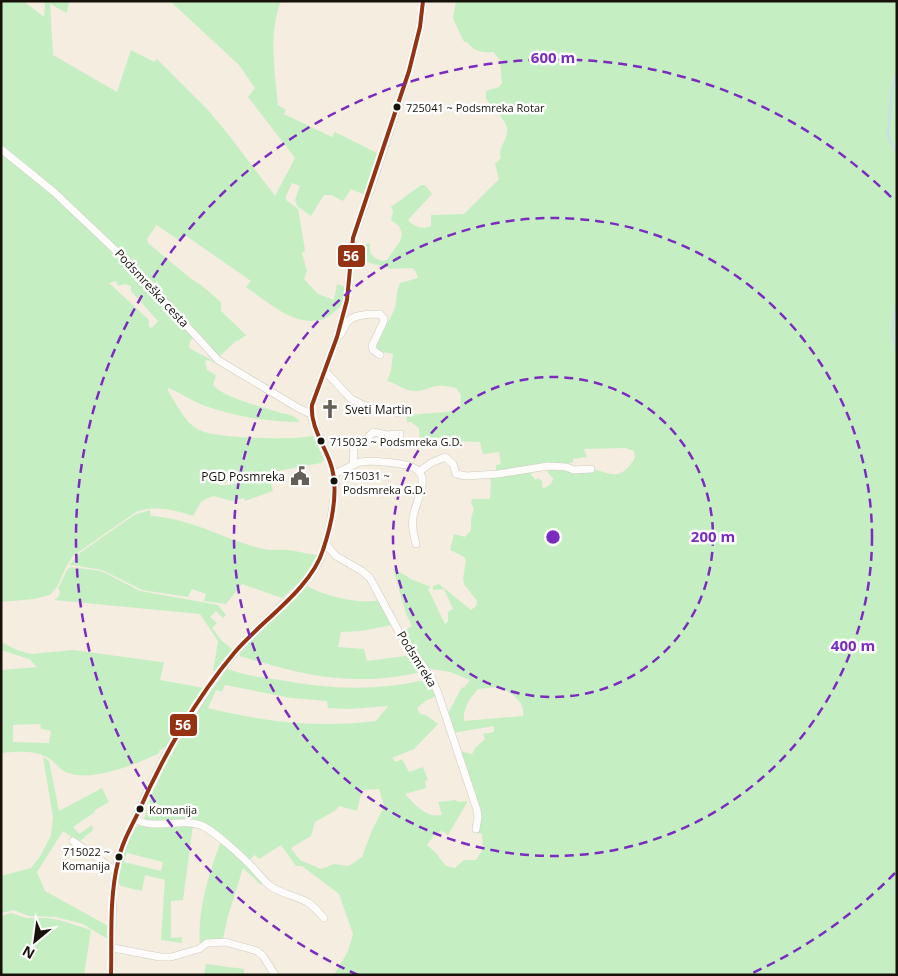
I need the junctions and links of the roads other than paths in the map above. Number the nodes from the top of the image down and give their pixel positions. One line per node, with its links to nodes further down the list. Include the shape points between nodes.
1 (423, 1): 3 (street, via 409,71 353,238 347,300)
2 (1, 149): 7 (street, Podsmreška cesta, via 54,192 132,266 218,360)
3 (337, 337): 4 (street, via 353,318 380,314 384,318 383,323 372,346); 5 (street)
4 (380, 355)
5 (325, 371): 6 (street, via 350,399 394,414); 7 (street, via 312,405)
6 (409, 412)
7 (312, 414): 12 (street)
8 (400, 434): 9 (street, via 373,432 368,439 355,441)
9 (353, 465): 11 (street, via 386,462 406,464); 12 (street)
10 (591, 469): 11 (street, via 548,466 466,476 456,474 453,464 445,458)
11 (420, 471): 14 (street, via 423,483 412,519)
12 (333, 473): 13 (street, via 333,500)
13 (325, 543): 15 (street, via 313,572 236,651 217,676 167,752); 16 (street, Podsmreka, via 336,556 370,578 399,632 432,678 477,810)
14 (416, 544)
15 (135, 819): 18 (street, via 120,852); 19 (street, via 202,826 216,834 268,884 279,892 308,902)
16 (476, 829)
17 (73, 841): 18 (street)
18 (116, 871): 20 (street)
19 (324, 918)
20 (112, 948): 21 (street); 22 (street, via 172,957 199,949 207,943 225,942 257,951)
21 (111, 975)
22 (276, 975)

